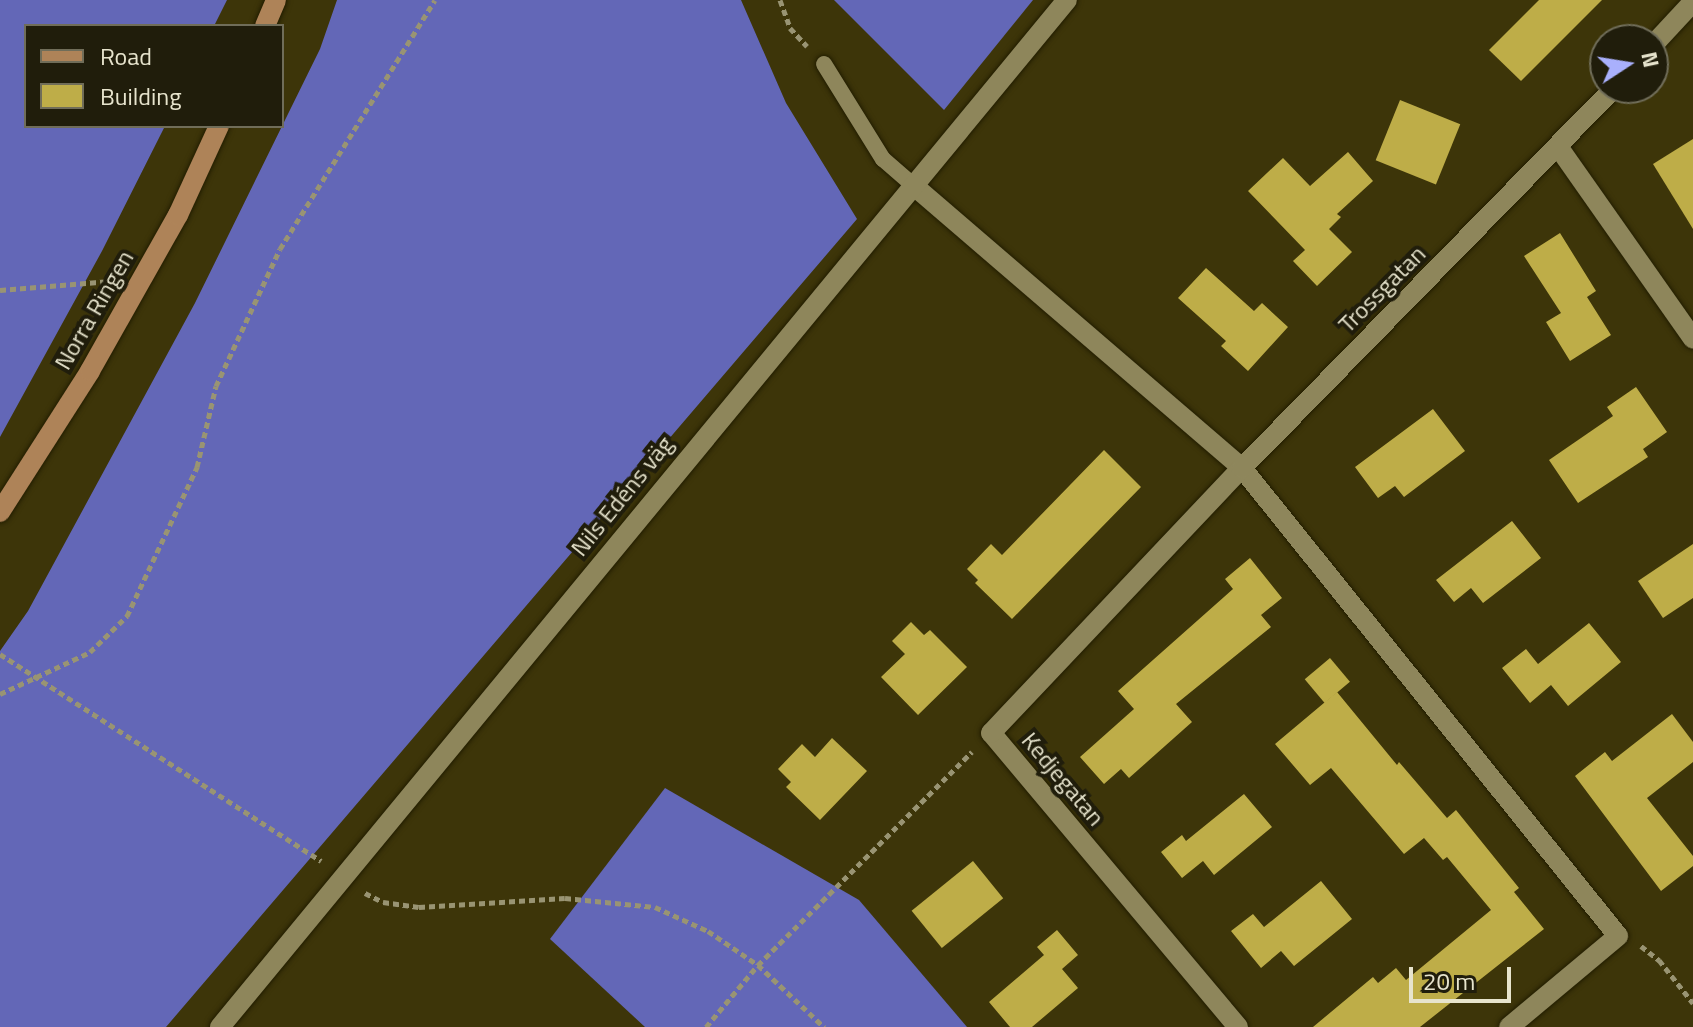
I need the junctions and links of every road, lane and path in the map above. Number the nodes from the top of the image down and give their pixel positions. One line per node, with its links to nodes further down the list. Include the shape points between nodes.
1 (276, 0): 6 (main road)
2 (435, 0): 19 (path, via 280,249 216,386 197,467 127,616 90,652)
3 (780, 0): 8 (path, via 790,28)
4 (1067, 0): 12 (street, Nils Edéns väg)
5 (1693, 2): 7 (street)
6 (266, 24)
7 (1669, 28)
8 (824, 64): 12 (lane, via 883,159)
9 (1599, 104): 11 (street, Trossgatan)
10 (218, 128): 13 (main road, Norra Ringen)
11 (1559, 148): 15 (street); 16 (street, Trossgatan)
12 (913, 185): 16 (street); 22 (street, Nils Edéns väg)
13 (142, 279): 14 (path); 17 (main road, Norra Ringen)
14 (0, 290)
15 (1693, 339)
16 (1242, 468): 21 (street, Kedjegatan); 23 (street)
17 (0, 512)
18 (0, 654): 19 (path)
19 (38, 679): 20 (path); 22 (path)
20 (0, 694)
21 (991, 733): 24 (path); 29 (street, Kedjegatan)
22 (345, 878): 24 (path, via 383,902 419,907 565,898 636,903 685,919); 26 (street, Nils Edéns väg)
23 (1618, 936): 25 (path, via 1659,960); 30 (street)
24 (758, 965): 27 (path); 28 (path)
25 (1693, 1003)
26 (220, 1027)
27 (706, 1027)
28 (824, 1027)
29 (1238, 1027)
30 (1509, 1027)

